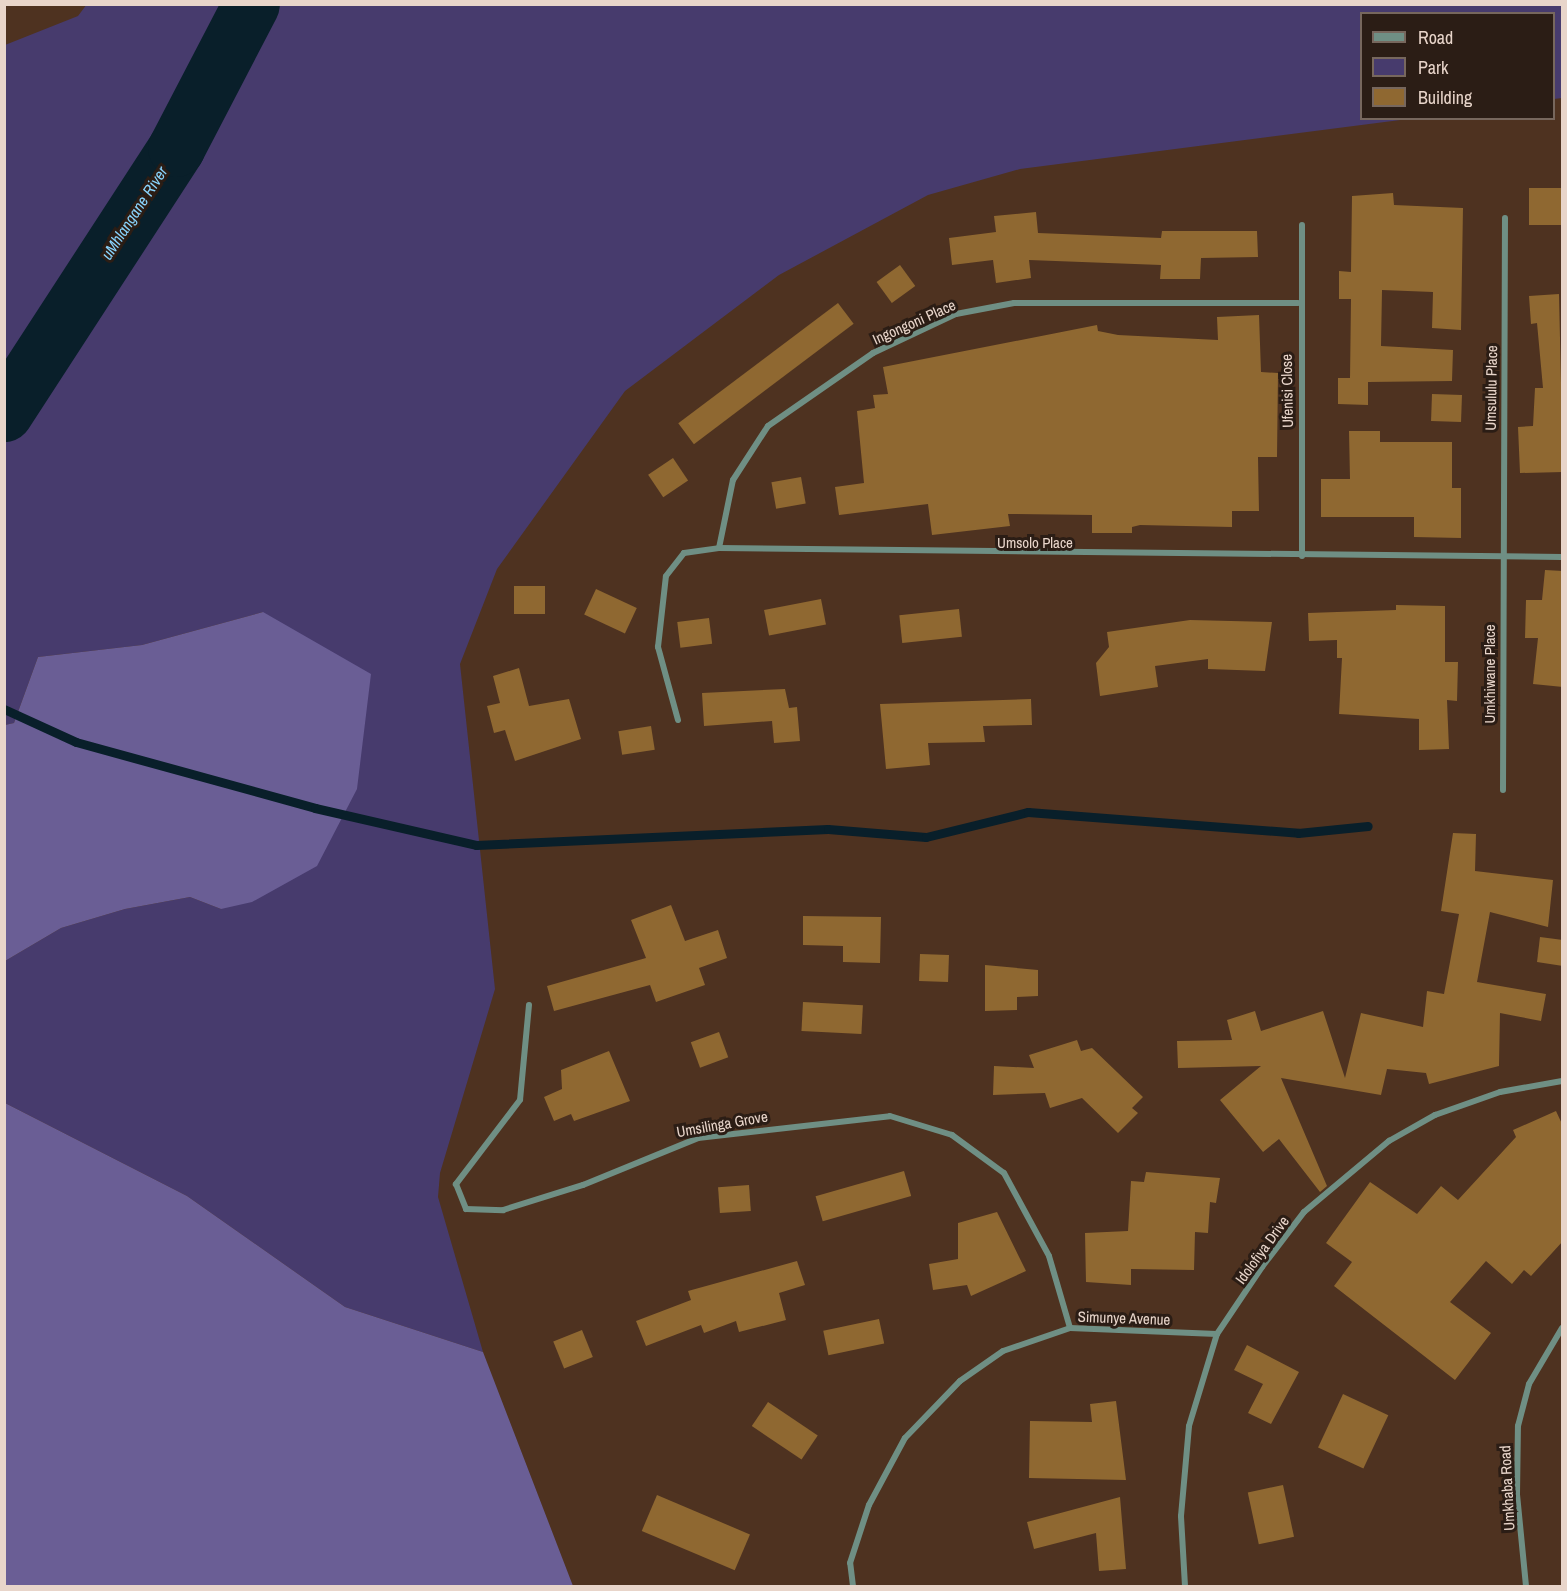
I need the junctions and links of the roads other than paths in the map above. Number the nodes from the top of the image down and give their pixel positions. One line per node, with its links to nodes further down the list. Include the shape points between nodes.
1 (1505, 218): 7 (street, Umsululu Place)
2 (1302, 225): 3 (street, Ufenisi Close)
3 (1298, 303): 4 (street, Ingongoni Place, via 1014,303 956,315 873,353 768,426 734,480); 5 (street, Ufenisi Close)
4 (719, 548): 5 (street, Umsolo Place); 8 (street, Umsolo Place, via 684,553 673,561 659,604 658,647)
5 (1302, 556): 7 (street, Umsolo Place)
6 (1563, 557): 7 (street, Umsolo Place)
7 (1502, 558): 9 (street, Umkhiwane Place)
8 (678, 720)
9 (1503, 790)
10 (529, 1005): 12 (street, Umsilinga Grove, via 520,1100 456,1184 466,1209 502,1210 583,1185 698,1138 890,1116 952,1135 1004,1173 1049,1256)
11 (1563, 1081): 14 (street, Idolofiya Drive, via 1500,1092 1435,1115 1389,1141 1304,1212)
12 (1070, 1328): 14 (street, Simunye Avenue); 15 (street, Simunye Avenue, via 1003,1351 960,1381 905,1438 868,1505 850,1563)
13 (1563, 1328): 17 (street, Umkhaba Road, via 1529,1384 1518,1426 1516,1475)
14 (1217, 1334): 16 (street, Idolofiya Drive, via 1189,1426 1181,1516)
15 (853, 1587)
16 (1185, 1587)
17 (1526, 1587)

